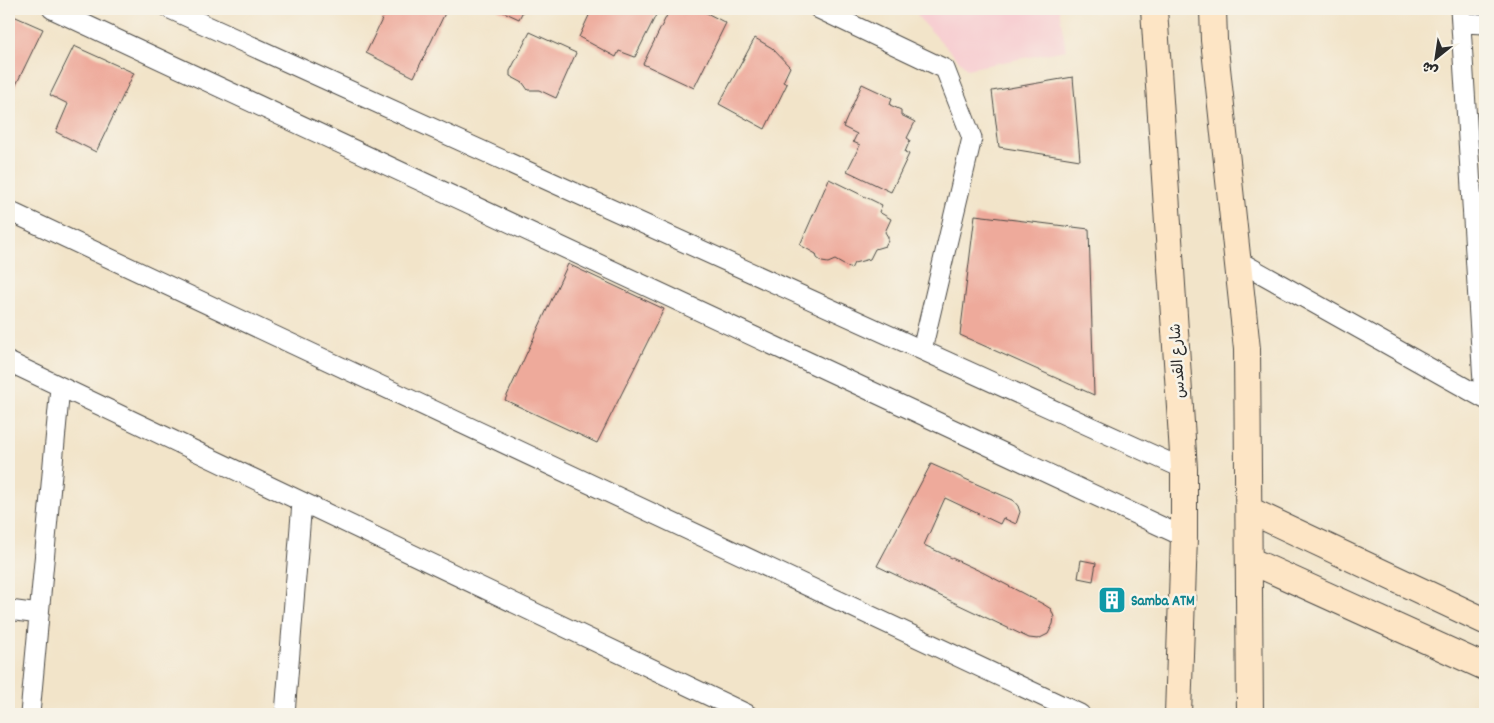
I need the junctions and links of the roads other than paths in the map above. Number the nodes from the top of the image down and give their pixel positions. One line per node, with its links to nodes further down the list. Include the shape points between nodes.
1 (52, 9): 18 (street)
2 (170, 9): 11 (street)
3 (819, 9): 11 (street, via 945,69 972,138)
4 (1154, 9): 15 (main road, شارع القدس)
5 (1212, 9): 10 (main road)
6 (1461, 16): 7 (street); 8 (street)
7 (1485, 24)
8 (1479, 208): 14 (street)
9 (9, 211): 27 (street)
10 (1237, 260): 14 (street); 17 (main road, via 1247,349)
11 (922, 350): 15 (street)
12 (9, 362): 13 (street)
13 (60, 387): 16 (street); 21 (street)
14 (1485, 399)
15 (1184, 469): 18 (main road, شارع القدس)
16 (302, 502): 25 (street); 26 (street)
17 (1249, 510): 19 (main road); 22 (main road)
18 (1184, 538): 28 (main road, شارع القدس)
19 (1250, 560): 23 (main road); 29 (main road)
20 (9, 610): 21 (street)
21 (39, 614): 24 (street)
22 (1485, 621)
23 (1485, 667)
24 (30, 714)
25 (284, 714)
26 (747, 714)
27 (1080, 714)
28 (1178, 714)
29 (1250, 714)

